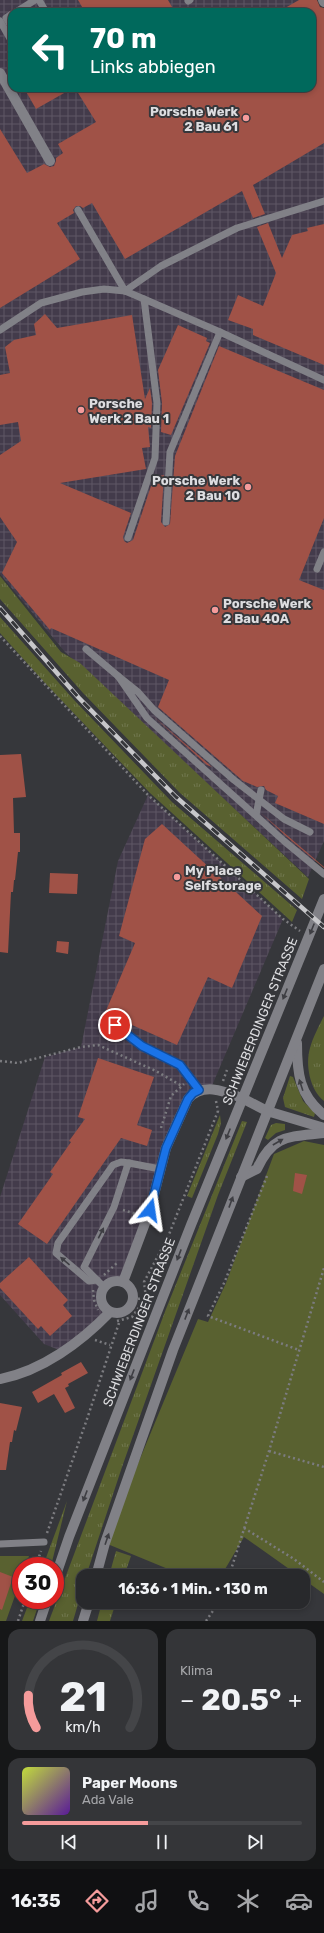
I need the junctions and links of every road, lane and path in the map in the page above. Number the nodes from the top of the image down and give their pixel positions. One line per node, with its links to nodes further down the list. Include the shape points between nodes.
1 (35, 0): 2 (lane)
2 (22, 8)
3 (0, 21): 4 (lane)
4 (8, 35)
5 (0, 73): 6 (main road)
6 (8, 87)
7 (11, 92): 8 (main road)
8 (50, 161)
9 (324, 201): 11 (lane, via 237,228 162,266)
10 (78, 210): 11 (lane)
11 (125, 291): 12 (lane); 13 (lane, via 104,289 82,292 41,303)
12 (144, 299): 14 (lane); 17 (lane, via 157,403 155,458)
13 (0, 330)
14 (220, 332): 15 (lane); 16 (lane, via 170,452)
15 (324, 380)
16 (166, 522)
17 (128, 538)
18 (324, 552): 19 (lane)
19 (318, 569)
20 (0, 636): 28 (path, via 148,795 283,919)
21 (86, 649): 22 (lane)
22 (118, 676): 24 (lane, via 147,718); 25 (lane, via 234,780 284,819)
23 (262, 790): 24 (lane)
24 (256, 815): 26 (lane)
25 (310, 832)
26 (324, 874)
27 (324, 899): 35 (main road, SCHWIEBERDINGER STRASSE, one-way to 35)
28 (300, 931)
29 (324, 971): 31 (main road)
30 (115, 1025): 34 (lane, via 142,1046 180,1065)
31 (297, 1037): 37 (main road); 38 (main road, one-way to 31, via 315,1108 301,1086 297,1067)
32 (0, 1060): 33 (path, via 18,1063 98,1045 156,1071)
33 (182, 1086)
34 (199, 1090): 35 (main road, via 211,1088); 42 (main road, via 188,1099 166,1148)
35 (242, 1098): 37 (main road); 63 (main road, SCHWIEBERDINGER STRASSE, one-way to 63)
36 (218, 1111): 51 (path, via 168,1237 144,1282)
37 (267, 1111): 39 (main road); 44 (main road)
38 (324, 1115)
39 (324, 1128)
40 (324, 1133): 44 (main road, one-way to 40, via 257,1169 264,1154 280,1140)
41 (129, 1163): 42 (lane); 50 (lane, one-way to 41, via 84,1267 114,1207); 50 (lane, one-way to 41, via 89,1281 56,1253 58,1244 113,1165)
42 (160, 1169): 49 (main road, via 150,1210)
43 (270, 1170): 55 (path, via 208,1316)
44 (241, 1177): 64 (main road, one-way to 44, via 173,1350)
45 (138, 1208): 46 (path)
46 (134, 1221)
47 (120, 1258): 50 (path)
48 (324, 1268): 55 (path)
49 (123, 1282): 50 (main road); 52 (main road, via 129,1286)
50 (100, 1283): 53 (main road, via 101,1302); 53 (path, via 93,1290 94,1300 96,1308)
51 (146, 1298): 52 (path); 54 (path, via 132,1317)
52 (133, 1299): 54 (main road)
53 (107, 1315): 54 (path); 54 (main road, via 116,1314); 56 (main road, via 64,1352 30,1369)
54 (121, 1317): 60 (path)
55 (299, 1350): 57 (path)
56 (0, 1379)
57 (270, 1451): 58 (path); 59 (path)
58 (324, 1467)
59 (244, 1528): 65 (path); 66 (path, via 294,1559)
60 (44, 1542): 61 (lane); 62 (path)
61 (0, 1544)
62 (39, 1557)
63 (63, 1557)
64 (98, 1569)
65 (231, 1569)
66 (324, 1582)
67 (22, 1609): 71 (path)
68 (44, 1609): 72 (main road)
69 (87, 1609): 73 (main road)
70 (214, 1609): 74 (path)
71 (18, 1621)
72 (40, 1621)
73 (83, 1621)
74 (206, 1621)

